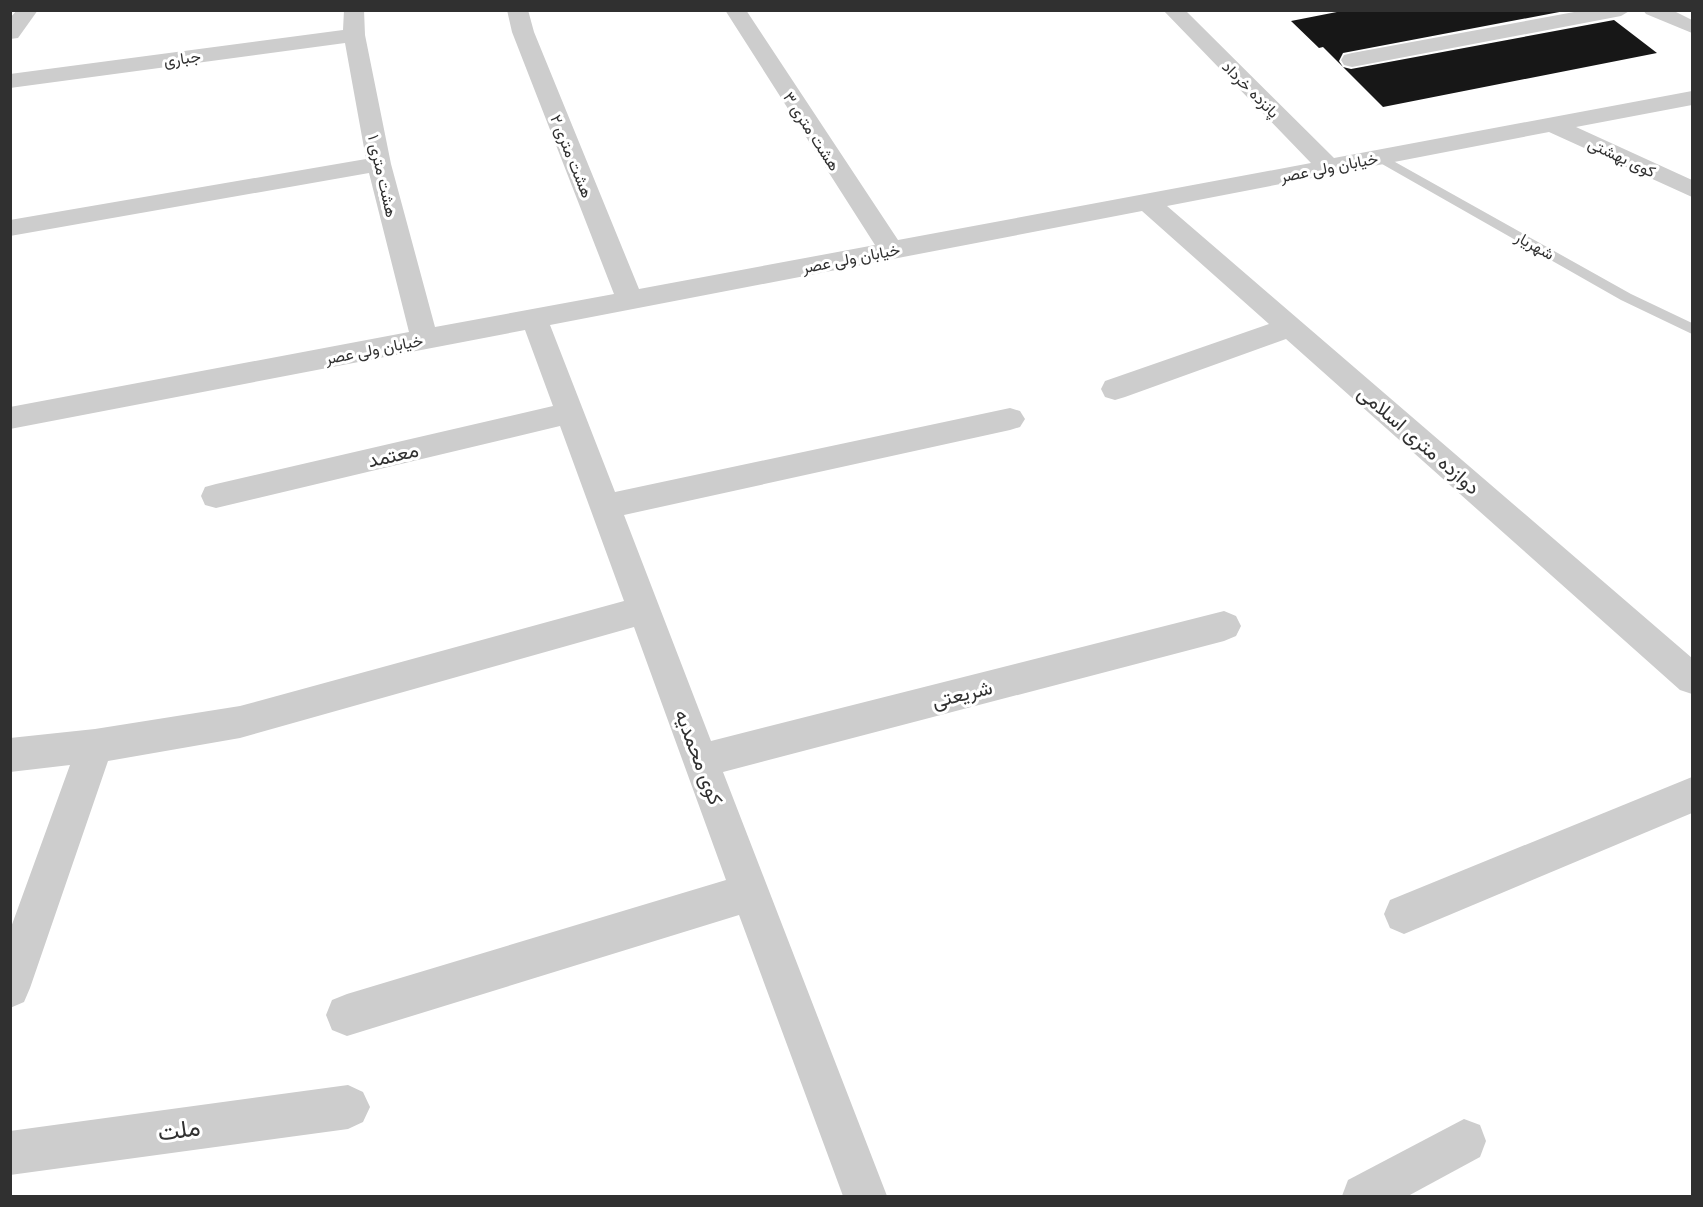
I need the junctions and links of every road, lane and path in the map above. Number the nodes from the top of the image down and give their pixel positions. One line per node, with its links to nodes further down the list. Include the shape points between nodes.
1 (354, 10): 10 (street, هشت متری ۱)
2 (517, 10): 22 (street, هشت متری ۲)
3 (735, 10): 21 (street, هشت متری ۳)
4 (1173, 10): 17 (street, پانزده خرداد)
5 (1621, 10): 11 (street)
6 (1653, 10): 8 (street)
7 (21, 13): 9 (street)
8 (1692, 27)
9 (10, 33)
10 (354, 35): 12 (street, جباری); 16 (street, هشت متری ۱)
11 (1352, 60)
12 (10, 81)
13 (1692, 98): 14 (street, خیابان ولی عصر)
14 (1552, 124): 15 (street, خیابان ولی عصر); 18 (street, کوی بهشتی)
15 (1379, 157): 17 (street, خیابان ولی عصر); 25 (lane, شهریار, via 1626,297)
16 (379, 164): 20 (street); 26 (street, هشت متری ۱)
17 (1329, 166): 19 (street, خیابان ولی عصر)
18 (1692, 189)
19 (1146, 201): 21 (street, خیابان ولی عصر); 24 (street, دوازده متری اسلامی)
20 (10, 228)
21 (891, 250): 22 (street, خیابان ولی عصر)
22 (630, 300): 23 (street, خیابان ولی عصر)
23 (534, 318): 26 (street, خیابان ولی عصر); 28 (street, کوی محمدیه)
24 (1290, 327): 27 (street); 35 (street, دوازده متری اسلامی)
25 (1692, 329)
26 (424, 339): 29 (street, خیابان ولی عصر)
27 (1115, 389)
28 (570, 413): 31 (street, معتمد); 32 (street, کوی محمدیه)
29 (10, 418)
30 (1010, 419): 32 (street)
31 (216, 496)
32 (604, 507): 33 (street, کوی محمدیه)
33 (644, 610): 36 (street, via 240,722); 38 (street, کوی محمدیه)
34 (1224, 626): 38 (street, شریعتی)
35 (1692, 678)
36 (95, 746): 37 (street); 42 (street)
37 (10, 755)
38 (700, 761): 40 (street, کوی محمدیه)
39 (1692, 795): 41 (street)
40 (750, 892): 43 (street); 47 (street, کوی محمدیه)
41 (1404, 914)
42 (10, 988)
43 (347, 1015)
44 (348, 1107): 46 (street, ملت)
45 (1464, 1141): 48 (street)
46 (13, 1158)
47 (865, 1197)
48 (1364, 1197)

